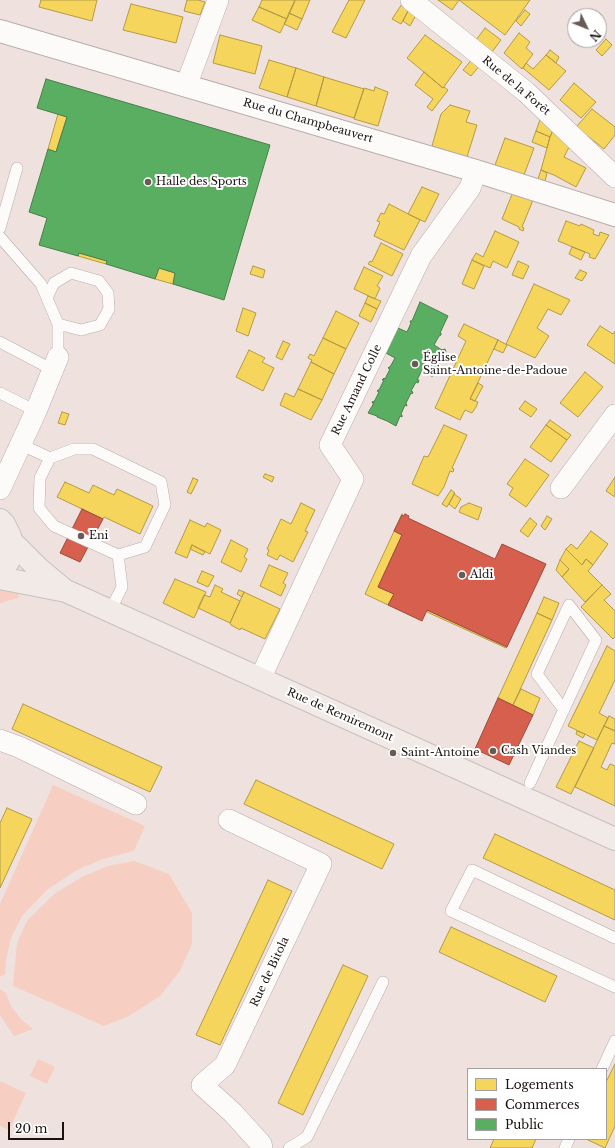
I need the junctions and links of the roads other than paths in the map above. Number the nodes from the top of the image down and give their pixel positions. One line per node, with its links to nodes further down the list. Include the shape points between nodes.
1 (218, 0): 4 (street)
2 (411, 0): 7 (street, Rue de la Forêt, via 526,92)
3 (0, 31): 4 (street, Rue du Champbeauvert)
4 (186, 86): 6 (street, Rue du Champbeauvert)
5 (17, 168): 9 (lane)
6 (476, 170): 8 (street, Rue du Champbeauvert); 29 (street, Rue Amand Colle, via 470,188 421,256 330,445 353,479)
7 (615, 177)
8 (615, 215)
9 (0, 228)
10 (0, 237): 11 (lane, via 41,284)
11 (47, 298): 12 (lane); 12 (lane, via 54,283 71,272 99,281 108,293 110,309 100,325 81,330)
12 (58, 324): 14 (lane)
13 (0, 342): 14 (lane)
14 (56, 364): 16 (street)
15 (0, 393): 16 (lane)
16 (36, 412): 18 (street)
17 (615, 415): 20 (street)
18 (20, 444): 19 (lane); 21 (street)
19 (50, 458): 24 (lane, via 40,478 39,508 54,526); 24 (lane, via 74,449 93,449 162,482 165,504 145,547)
20 (561, 488)
21 (0, 489)
22 (0, 520): 23 (main road, via 10,536)
23 (10, 541): 25 (main road, via 8,562); 27 (main road, Rue de Remiremont)
24 (118, 555): 28 (lane, via 122,586)
25 (0, 574)
26 (0, 578): 27 (main road, Rue de Remiremont)
27 (66, 591): 28 (main road, Rue de Remiremont)
28 (110, 611): 29 (main road, Rue de Remiremont)
29 (260, 679): 35 (main road, Rue de Remiremont)
30 (564, 710): 30 (lane, via 596,640 569,605 537,674); 32 (lane)
31 (0, 740): 33 (street)
32 (530, 783)
33 (136, 804)
34 (228, 820): 41 (street, Rue de Bitola, via 321,864 225,1065 202,1085 233,1113)
35 (615, 839)
36 (615, 938): 38 (lane, via 472,870 451,912)
37 (383, 982): 42 (lane, via 307,1138)
38 (615, 987)
39 (615, 1041): 40 (lane)
40 (602, 1068)
41 (262, 1148)
42 (289, 1148)

